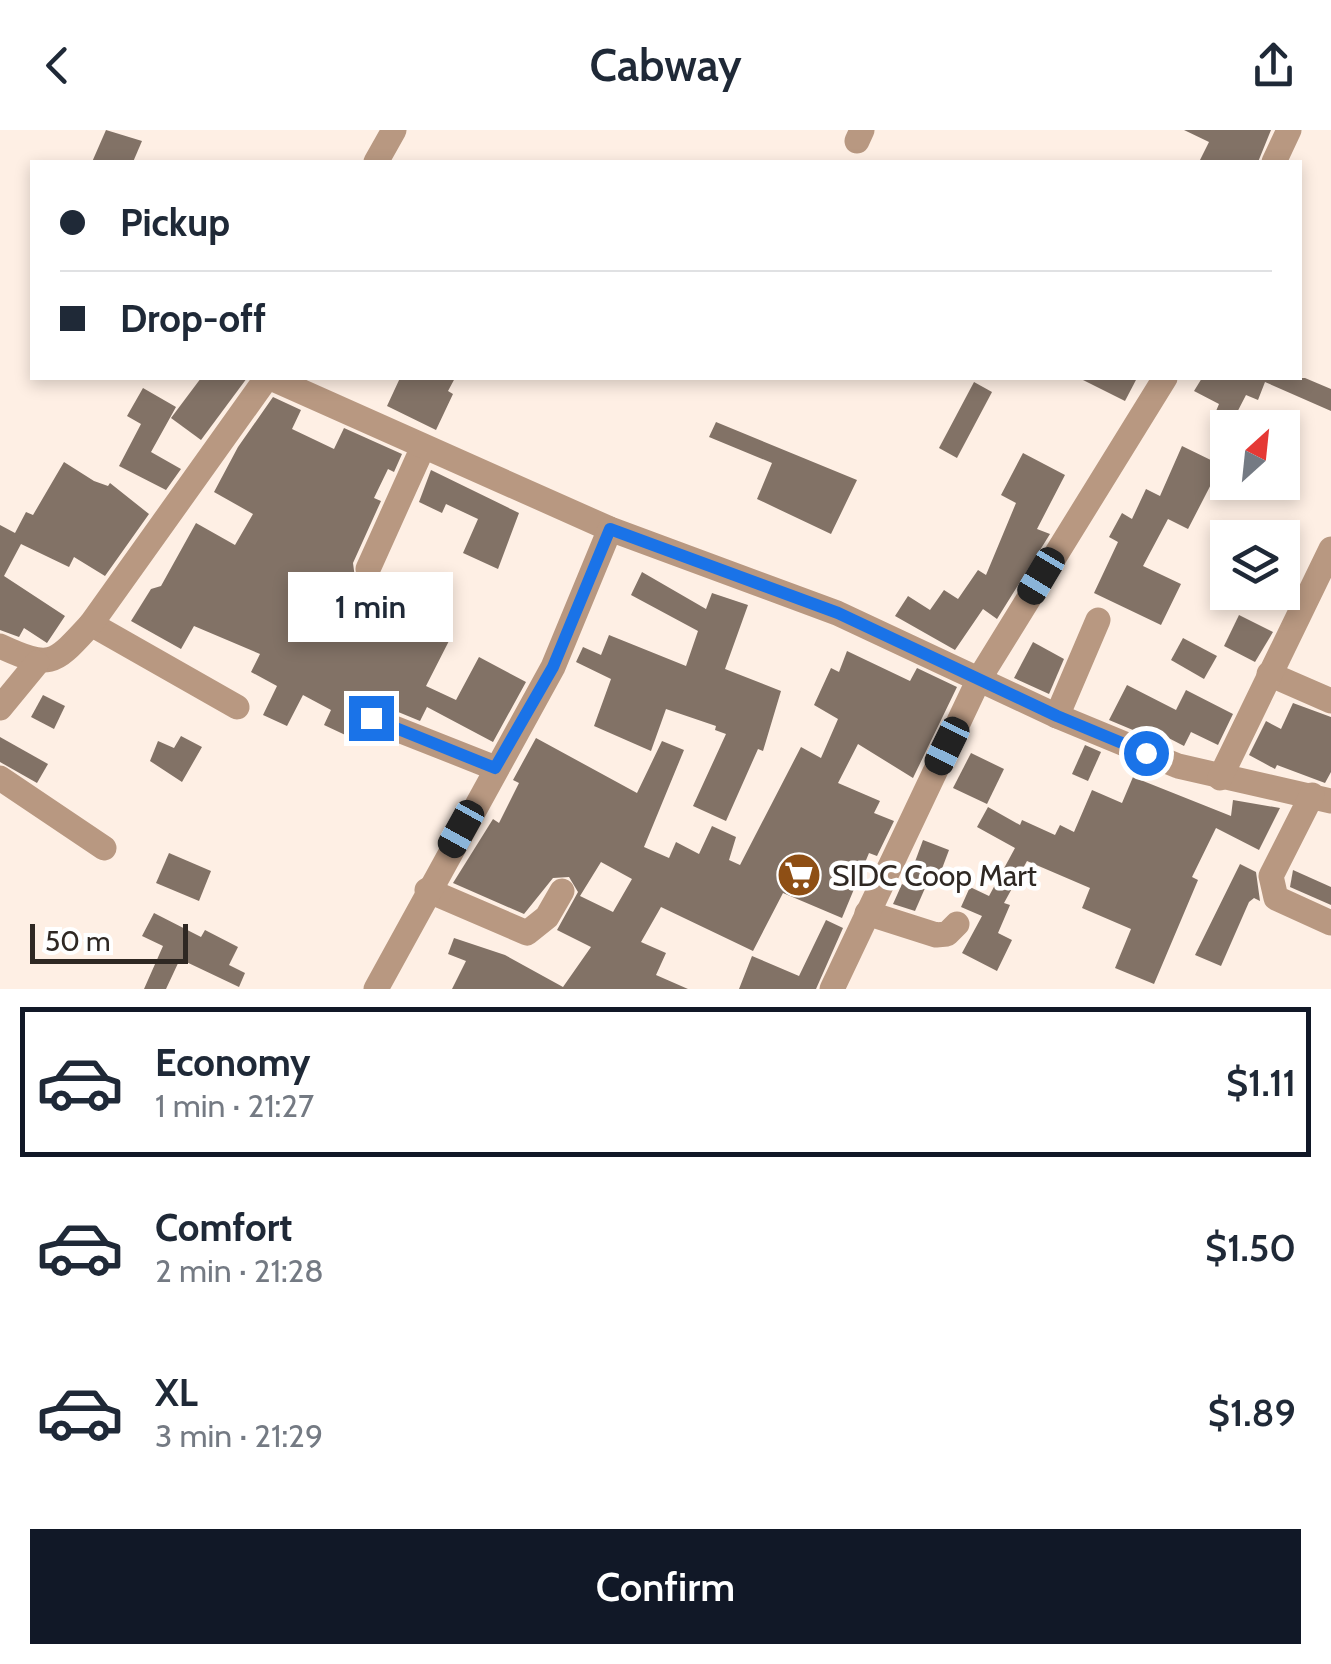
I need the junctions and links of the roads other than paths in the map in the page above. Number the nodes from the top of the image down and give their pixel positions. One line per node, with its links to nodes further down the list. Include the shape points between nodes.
1 (394, 130): 3 (street)
2 (1289, 130): 4 (street)
3 (377, 160)
4 (1275, 160)
5 (268, 380): 13 (street)
6 (290, 380): 8 (street)
7 (1164, 380): 17 (street)
8 (423, 447): 9 (street); 11 (street)
9 (610, 529): 17 (street, via 799,597); 23 (street, via 553,667)
10 (1331, 549): 16 (street)
11 (368, 569)
12 (1098, 620): 21 (street)
13 (91, 624): 15 (street, via 58,659); 19 (street)
14 (0, 646): 15 (street)
15 (37, 663): 20 (street)
16 (1269, 674): 18 (street); 25 (street)
17 (980, 679): 21 (street); 30 (street)
18 (1331, 701)
19 (237, 707)
20 (0, 708)
21 (1057, 716): 25 (street)
22 (371, 718): 23 (street)
23 (495, 768): 28 (street)
24 (0, 778): 27 (street)
25 (1220, 778): 26 (street)
26 (1321, 798): 31 (street, via 1271,876 1271,887 1276,898)
27 (104, 848)
28 (427, 890): 29 (street, via 527,934 547,918); 33 (street)
29 (562, 892)
30 (867, 913): 32 (street, via 936,935); 34 (street)
31 (1331, 923)
32 (957, 924)
33 (376, 989)
34 (832, 989)

